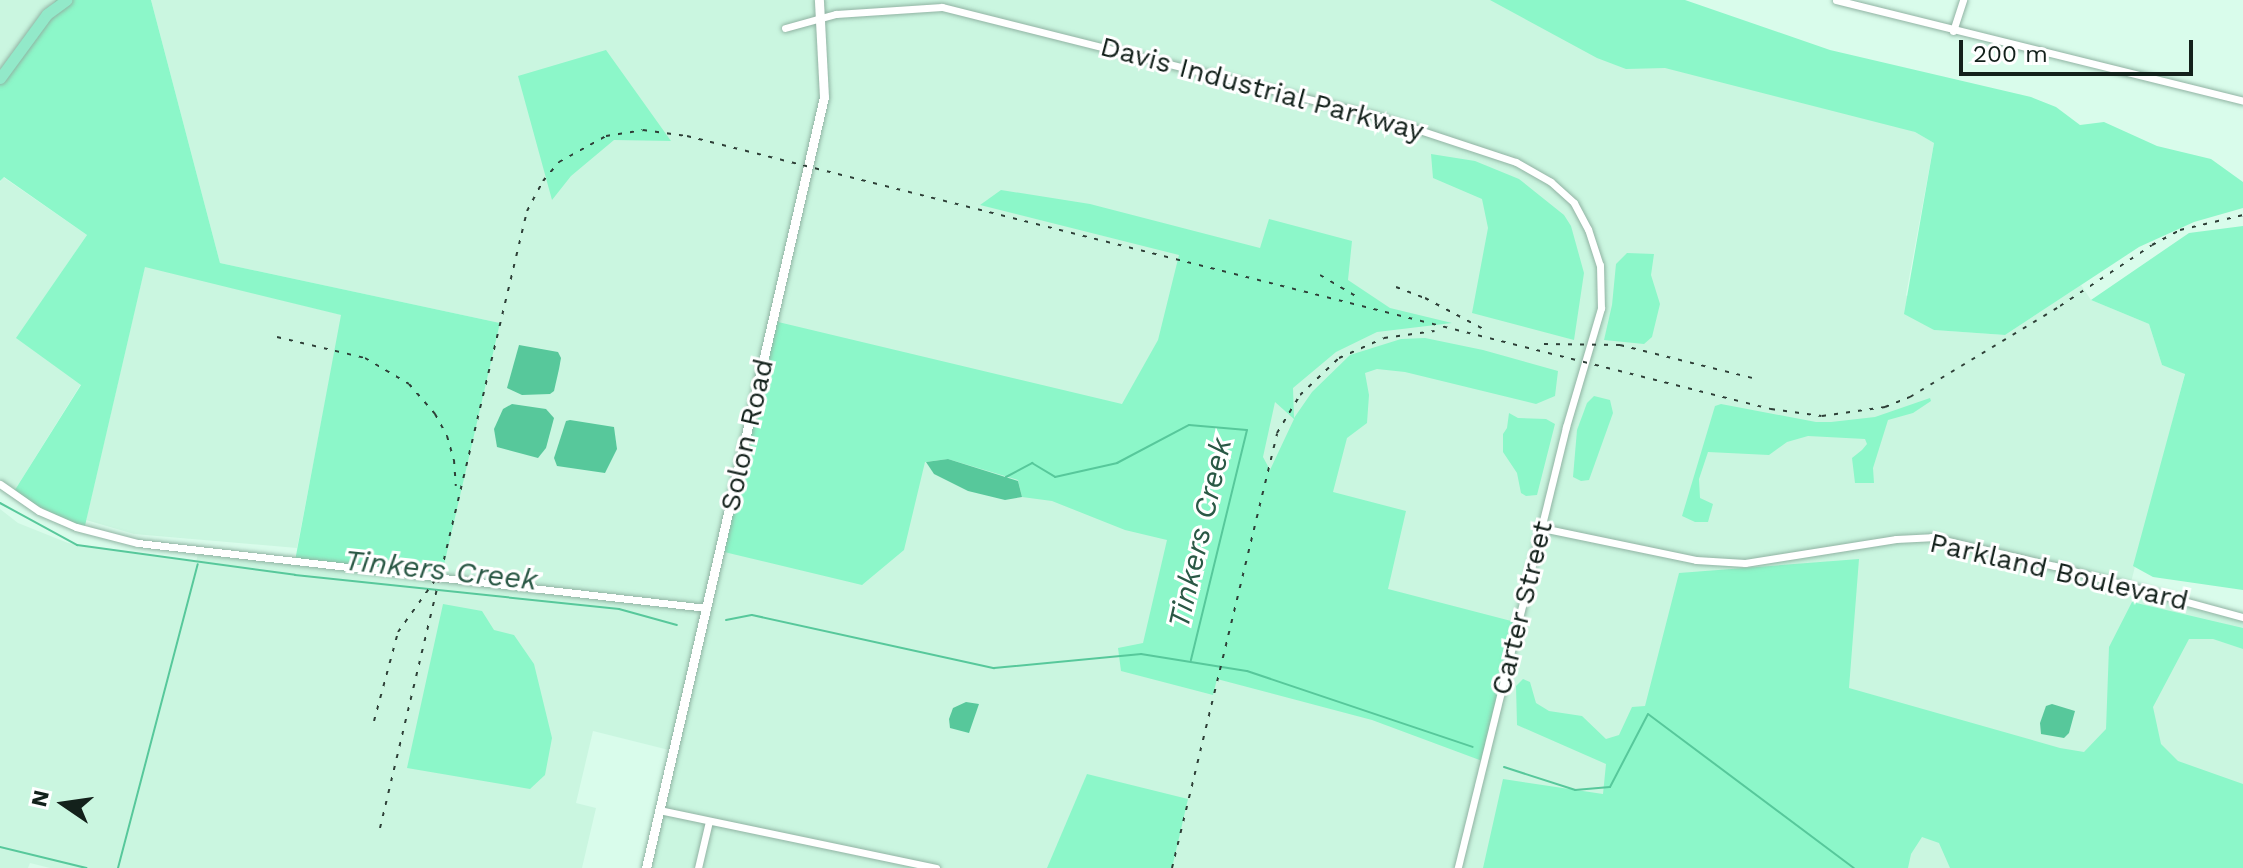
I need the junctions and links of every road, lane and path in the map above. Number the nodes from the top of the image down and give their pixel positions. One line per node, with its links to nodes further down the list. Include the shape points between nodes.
1 (56, 0): 6 (street)
2 (66, 0): 6 (main road)
3 (819, 0): 7 (street, Solon Road)
4 (1836, 0): 9 (street)
5 (1963, 0): 9 (street)
6 (47, 14): 10 (main road)
7 (820, 17): 8 (street, Davis Industrial Parkway); 12 (street, Davis Industrial Parkway, via 942,7 1383,118 1516,162 1574,203 1588,229 1600,265 1601,308); 15 (street, Solon Road, via 824,97)
8 (785, 28)
9 (1953, 31): 11 (street)
10 (0, 78)
11 (2243, 101)
12 (1588, 349): 14 (street, Carter Street)
13 (0, 484): 15 (street, via 64,522 138,543)
14 (1542, 528): 16 (street, Parkland Boulevard, via 1696,560 1735,563 1931,537); 22 (street, Carter Street)
15 (707, 608): 17 (street, Solon Road)
16 (2243, 617)
17 (659, 810): 18 (street); 19 (street, Solon Road)
18 (709, 821): 20 (street); 21 (street)
19 (646, 868)
20 (698, 868)
21 (936, 868)
22 (1458, 868)

